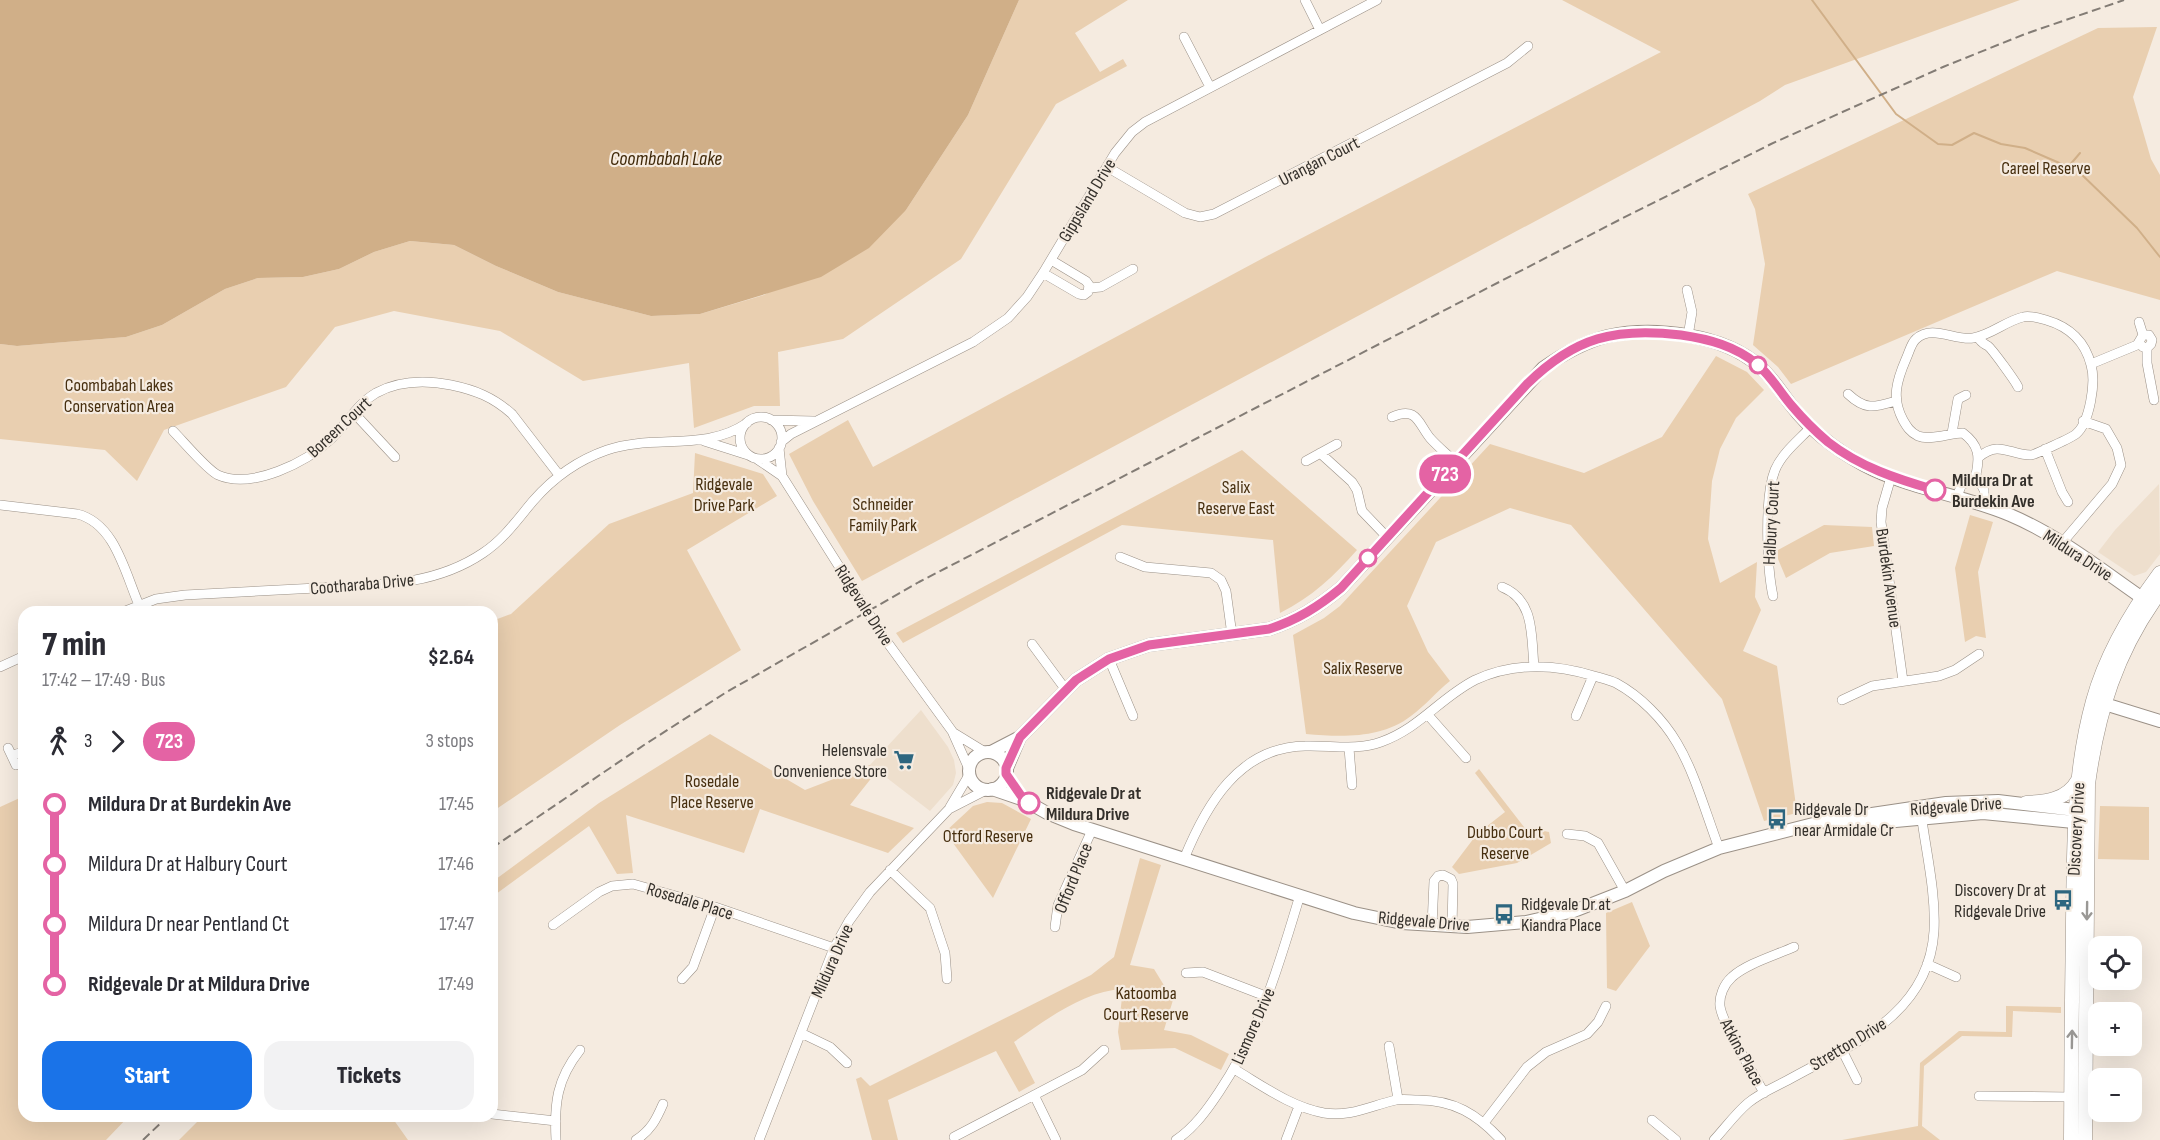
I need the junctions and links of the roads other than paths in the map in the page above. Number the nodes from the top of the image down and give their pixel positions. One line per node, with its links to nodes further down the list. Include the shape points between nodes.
1 (1305, 0): 3 (street)
2 (1377, 0): 3 (street, Gippsland Drive)
3 (1320, 30): 6 (street, Gippsland Drive)
4 (1184, 37): 6 (street)
5 (1528, 46): 7 (street, Urangan Court, via 1507,63 1214,214 1200,217 1185,213)
6 (1210, 87): 7 (street, Gippsland Drive, via 1145,122 1123,142)
7 (1107, 167): 8 (street, Gippsland Drive)
8 (1051, 260): 10 (street, Gippsland Drive); 11 (street, via 1086,281)
9 (1133, 269): 11 (street)
10 (1043, 273): 11 (street, via 1079,294 1086,294); 29 (street, Gippsland Drive, via 1019,307 985,335)
11 (1090, 288)
12 (1687, 290): 15 (street, via 1692,312)
13 (2139, 322): 17 (street)
14 (1992, 331): 16 (street); 18 (street, via 1996,342); 19 (street, via 2026,316 2051,322 2073,333)
15 (1688, 336): 31 (street, Mildura Drive, via 1721,344 1758,365); 43 (street, Mildura Drive, via 1626,333 1574,349 1543,368)
16 (1978, 337): 18 (street); 24 (street, via 1934,332 1916,339 1899,376)
17 (2148, 340): 19 (street); 23 (street, via 2147,363)
18 (1988, 346): 20 (street)
19 (2091, 364): 28 (street, via 2094,383)
20 (2018, 387)
21 (1848, 394): 24 (street, via 1865,406)
22 (1966, 395): 33 (street, via 1958,399)
23 (2154, 400)
24 (1896, 401): 33 (street, via 1910,431 1921,437)
25 (354, 413): 32 (street, Boreen Court, via 332,439 310,456 286,469 253,478 217,475); 39 (street); 45 (street, Boreen Court, via 375,394 405,383 436,382 469,389 494,399 512,414)
26 (1392, 417): 43 (street, via 1412,415)
27 (771, 420): 29 (street, Gippsland Drive); 30 (street, via 758,417); 36 (street, via 779,429)
28 (2084, 421): 37 (street, via 2075,435); 53 (street, via 2106,429 2121,465 2112,484)
29 (816, 422): 36 (street, Gippsland Drive, via 791,434)
30 (747, 423): 34 (street, Cootharaba Drive, via 734,432); 40 (street, via 740,440 745,452)
31 (1811, 427): 47 (street, Mildura Drive, via 1844,453); 58 (street, Halbury Court, via 1781,458 1771,484 1767,571)
32 (172, 431)
33 (1952, 433): 41 (street, via 1963,433 1973,441)
34 (702, 440): 40 (street, Cootharaba Drive); 45 (street, Cootharaba Drive, via 621,446 587,458)
35 (1336, 444): 38 (street)
36 (780, 445): 40 (street, via 769,457); 46 (street, Ridgevale Drive)
37 (2044, 449): 41 (street, via 2032,455 2001,447); 49 (street)
38 (1320, 453): 42 (street); 52 (street, via 1352,482 1362,511)
39 (395, 457)
40 (753, 457): 46 (street, Ridgevale Drive)
41 (1979, 457): 44 (street)
42 (1306, 461)
43 (1455, 462): 52 (street, Mildura Drive)
44 (1976, 475): 48 (street, via 1961,486); 51 (street, via 1984,490)
45 (559, 476): 60 (street, Cootharaba Drive, via 498,542 462,565 425,579 185,595)
46 (782, 476): 77 (street, Ridgevale Drive, bridge, via 882,635)
47 (1891, 477): 48 (street, Mildura Drive); 69 (street, Burdekin Avenue, via 1881,522)
48 (1957, 497): 51 (street, Mildura Drive)
49 (2068, 502)
50 (0, 505): 60 (street, via 77,514 96,522 111,539)
51 (1984, 506): 53 (street, Mildura Drive)
52 (1387, 537): 61 (street, Mildura Drive, via 1341,588 1316,609 1280,626)
53 (2062, 543): 59 (street, Mildura Drive)
54 (1120, 557): 61 (street, via 1145,567 1212,573 1226,591)
55 (2160, 573): 59 (main road, Discovery Drive)
56 (1502, 587): 66 (street, via 1525,607)
57 (2160, 592): 59 (main road, Discovery Drive)
58 (1773, 596)
59 (2146, 601): 72 (main road, Discovery Drive, via 2115,644)
60 (139, 605)
61 (1232, 635): 65 (street, Mildura Drive, via 1149,645)
62 (1032, 644): 70 (street)
63 (1979, 654): 69 (street, via 1939,676)
64 (18, 659): 67 (street)
65 (1109, 659): 70 (street, Mildura Drive); 74 (street)
66 (1534, 666): 68 (street, via 1558,667); 73 (street, via 1476,680 1453,693)
67 (0, 667)
68 (1593, 676): 75 (street); 96 (street, via 1615,682 1631,693 1668,729 1688,765)
69 (1903, 681): 71 (street, via 1872,686)
70 (1066, 690): 78 (street, Mildura Drive)
71 (1842, 700)
72 (2098, 702): 76 (street); 86 (main road, Discovery Drive, via 2084,736); 93 (main road, Discovery Drive)
73 (1428, 715): 79 (street, via 1378,744); 83 (street)
74 (1133, 716)
75 (1576, 716)
76 (2160, 721)
77 (952, 731): 80 (street, Ridgevale Drive); 85 (street, Ridgevale Drive)
78 (1020, 737): 80 (street, Mildura Drive); 84 (street, Mildura Drive)
79 (1349, 748): 87 (street); 97 (street, via 1302,746 1275,751 1249,764 1223,786)
80 (988, 752): 84 (street, via 1001,757); 85 (street, via 974,757)
81 (18, 754): 82 (street)
82 (12, 756)
83 (1466, 758)
84 (1006, 771): 88 (street, via 1001,784); 89 (street, Ridgevale Drive)
85 (969, 772): 88 (street, via 975,785); 91 (street, Mildura Drive)
86 (2078, 778): 90 (main road, via 2073,789 2064,795); 93 (main road, Discovery Drive)
87 (1352, 785)
88 (989, 789): 89 (street, Ridgevale Drive); 91 (street, Mildura Drive)
89 (1024, 800): 94 (street, Ridgevale Drive)
90 (2026, 803): 92 (street, Ridgevale Drive, via 1946,803); 93 (street, Ridgevale Drive)
91 (949, 809): 98 (street, Mildura Drive)
92 (1921, 813): 93 (street, Ridgevale Drive); 96 (street, Ridgevale Drive, via 1825,820); 108 (street, Stretton Drive, via 1934,915)
93 (2082, 817): 126 (main road, Discovery Drive, one-way to 93); 145 (main road, Discovery Drive, one-way to 145)
94 (1092, 830): 97 (street, Ridgevale Drive); 104 (street, Offord Place, via 1058,905)
95 (1567, 834): 99 (street, via 1585,836 1598,843)
96 (1719, 848): 99 (street, Ridgevale Drive)
97 (1184, 859): 100 (street, Ridgevale Drive)
98 (890, 870): 107 (street, Mildura Drive, via 858,907); 112 (street, via 930,908 945,953)
99 (1625, 891): 105 (street, Ridgevale Drive, via 1553,917 1495,926)
100 (1300, 895): 103 (street, Ridgevale Drive, via 1376,918); 113 (street, Lismore Drive)
101 (715, 907): 102 (street, Rosedale Place, via 643,885 623,884 599,892); 107 (street, Rosedale Place); 111 (street, via 693,967)
102 (553, 925)
103 (1432, 926): 105 (street, Ridgevale Drive); 105 (street, via 1434,881 1443,875 1452,881)
104 (1055, 927)
105 (1452, 927)
106 (1794, 947): 123 (street, Atkins Place, via 1740,971 1727,982 1720,998 1725,1020)
107 (834, 948): 115 (street, Mildura Drive)
108 (1927, 964): 110 (street); 119 (street, Stretton Drive, via 1900,1009 1885,1024)
109 (1186, 973): 113 (street, via 1203,972)
110 (1956, 976)
111 (682, 979)
112 (947, 979)
113 (1268, 997): 121 (street, Lismore Drive)
114 (1606, 1006): 133 (street, via 1587,1034 1546,1052 1527,1067)
115 (801, 1033): 120 (street, via 830,1047); 137 (street, Mildura Drive)
116 (1389, 1046): 127 (street)
117 (580, 1050): 132 (street, via 562,1078)
118 (1104, 1050): 124 (street, via 1082,1070)
119 (1842, 1050): 122 (street); 123 (street, Stretton Drive)
120 (847, 1063)
121 (1234, 1069): 129 (street); 139 (street, Lismore Drive, via 1199,1119)
122 (1857, 1080)
123 (1764, 1093): 143 (street, Stretton Drive, via 1748,1103)
124 (1034, 1095): 134 (street); 138 (street)
125 (1979, 1096): 126 (street)
126 (2071, 1097): 144 (main road, Discovery Drive)
127 (1398, 1100): 129 (street, via 1344,1113); 133 (street, via 1444,1101 1467,1110)
128 (663, 1104): 136 (street, via 655,1123)
129 (1299, 1106): 140 (street)
130 (498, 1115): 132 (street)
131 (1652, 1120): 142 (street)
132 (556, 1121): 135 (street)
133 (1484, 1123): 141 (street)
134 (954, 1137)
135 (556, 1140)
136 (636, 1140)
137 (759, 1140)
138 (1056, 1140)
139 (1176, 1140)
140 (1286, 1140)
141 (1501, 1140)
142 (1676, 1140)
143 (1714, 1140)
144 (2071, 1140)
145 (2085, 1140)

